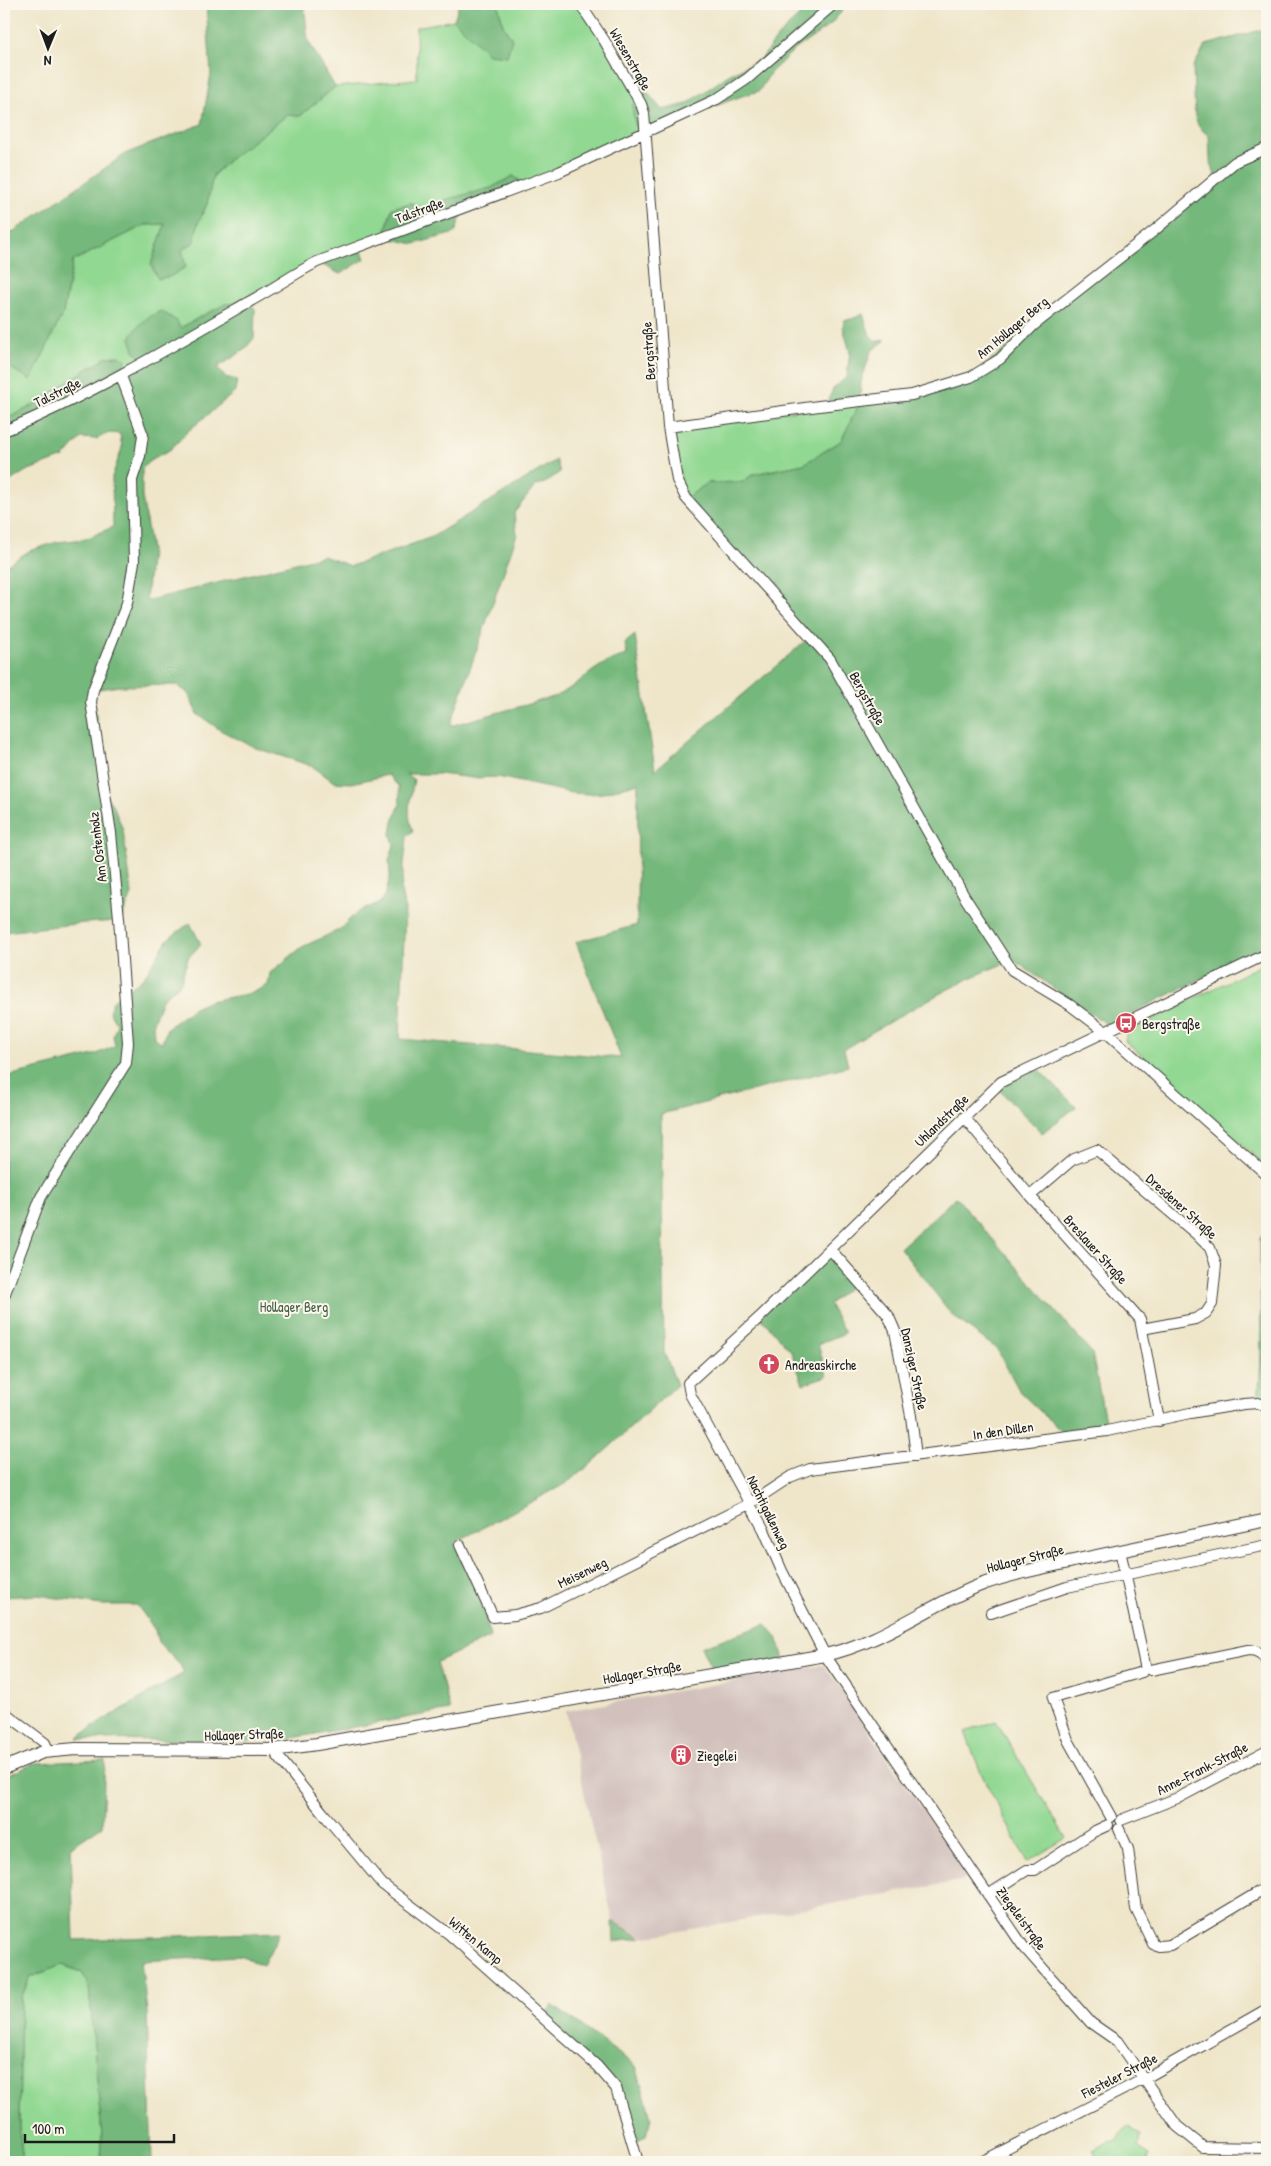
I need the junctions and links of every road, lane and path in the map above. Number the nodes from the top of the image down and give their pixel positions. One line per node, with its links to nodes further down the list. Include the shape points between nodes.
1 (580, 4): 3 (street, Wiesenstraße, via 641,104)
2 (834, 4): 3 (street, Talstraße, via 747,80 717,99)
3 (646, 133): 5 (street, Talstraße, via 559,172 317,262); 6 (street, Bergstraße)
4 (1267, 148): 6 (street, Am Hollager Berg, via 1235,162 1034,325 1000,358 971,377 912,396)
5 (121, 376): 7 (street, Talstraße); 14 (street, Am Ostenholz, via 143,435 132,480 134,562 127,603 91,702 111,833 128,1043 126,1063 40,1197)
6 (668, 427): 9 (street, Bergstraße, via 677,480 686,498 830,659 964,896 1012,970 1070,1004)
7 (4, 431)
8 (1267, 954): 9 (street, Uhlandstraße)
9 (1107, 1033): 10 (street, Uhlandstraße, via 1001,1082); 11 (street, Bergstraße)
10 (964, 1117): 12 (street, Breslauer Straße); 13 (street, Uhlandstraße)
11 (1267, 1175)
12 (1030, 1196): 15 (street, Breslauer Straße, via 1140,1319); 15 (street, Dresdener Straße, via 1072,1160 1098,1150 1210,1248 1216,1266 1212,1304 1206,1313 1195,1319)
13 (830, 1249): 16 (street, Uhlandstraße); 19 (street, Danziger Straße, via 892,1323)
14 (4, 1296)
15 (1142, 1328): 18 (street, Breslauer Straße)
16 (688, 1383): 20 (street, Nachtigallenweg, via 690,1394)
17 (1267, 1406): 18 (street, In den Dillen, via 1244,1404)
18 (1159, 1421): 19 (street, In den Dillen)
19 (916, 1456): 20 (street, In den Dillen, via 810,1469 790,1477)
20 (749, 1504): 22 (street, Meisenweg, via 541,1608 502,1617 493,1617); 27 (street, Nachtigallenweg)
21 (1267, 1520): 24 (main road, Hollager Straße)
22 (460, 1545)
23 (1267, 1545): 25 (street)
24 (1120, 1551): 25 (street); 27 (main road, Hollager Straße, via 983,1584 879,1638)
25 (1125, 1574): 26 (street, via 1068,1587); 29 (street)
26 (991, 1613)
27 (825, 1655): 31 (main road, Hollager Straße); 37 (street, Ziegeleistraße)
28 (1267, 1663): 29 (street, via 1256,1650 1248,1650)
29 (1146, 1669): 35 (street, via 1053,1698 1068,1740)
30 (4, 1712): 33 (street, via 45,1743)
31 (273, 1750): 33 (main road, Hollager Straße, via 76,1749); 41 (street, Witten Kamp, via 382,1884 449,1934 597,2066 616,2088)
32 (1267, 1750): 35 (street, Anne-Frank-Straße, via 1180,1797)
33 (49, 1752): 34 (main road, Hollager Straße)
34 (4, 1768)
35 (1115, 1823): 36 (street, via 1128,1849 1136,1909 1154,1944 1170,1945); 37 (street, Anne-Frank-Straße, via 1093,1832 1035,1870 1027,1870)
36 (1267, 1887)
37 (988, 1895): 39 (street, Ziegeleistraße, via 1023,1946 1091,2023 1117,2041)
38 (1267, 2009): 39 (street, Fiesteler Straße)
39 (1144, 2079): 40 (street, Ziegeleistraße, via 1177,2126 1203,2147); 42 (street, Fiesteler Straße)
40 (1267, 2148)
41 (638, 2162)
42 (981, 2162)

